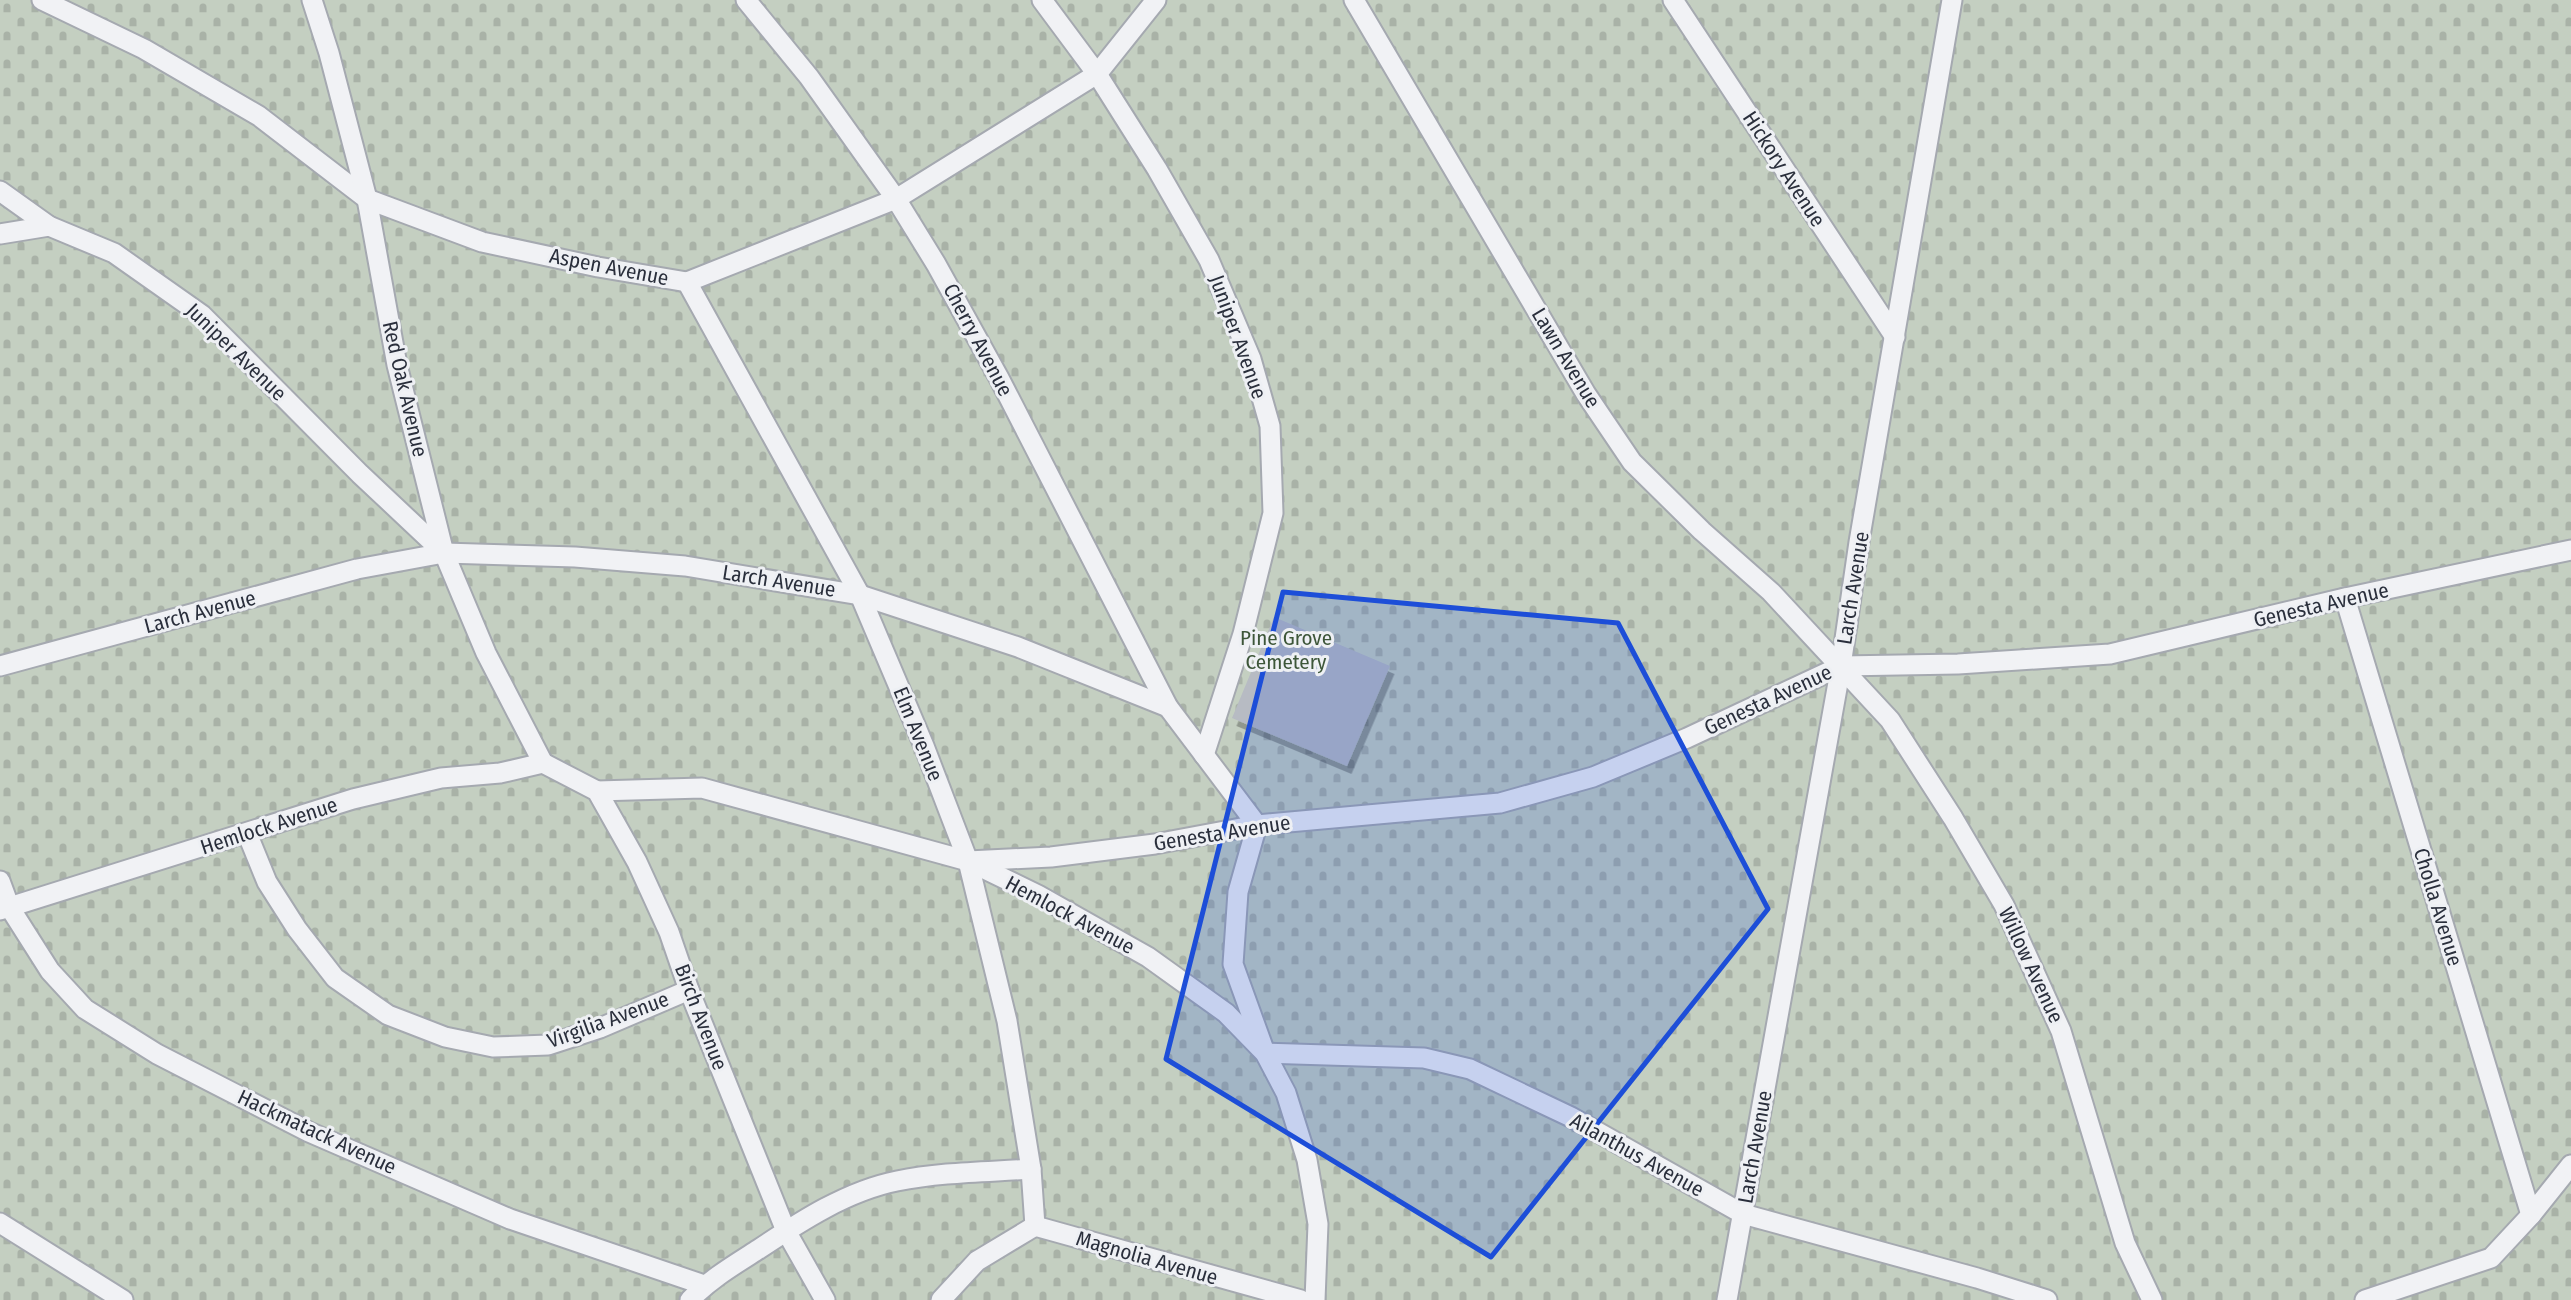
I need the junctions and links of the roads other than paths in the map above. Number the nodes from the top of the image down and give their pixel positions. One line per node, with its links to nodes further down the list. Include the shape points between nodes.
1 (42, 0): 11 (lane, Aspen Avenue, via 144,49 259,116)
2 (312, 0): 11 (lane, Red Oak Avenue)
3 (746, 0): 12 (lane, Cherry Avenue, via 809,77)
4 (1042, 0): 9 (lane, Juniper Avenue)
5 (1156, 0): 9 (lane, Aspen Avenue)
6 (1354, 0): 22 (lane, Lawn Avenue, via 1586,394 1632,461 1771,592)
7 (1673, 0): 16 (lane, Hickory Avenue)
8 (1952, 0): 16 (lane, Larch Avenue)
9 (1097, 74): 12 (lane, Aspen Avenue); 24 (lane, Juniper Avenue, via 1209,260 1251,359 1270,426 1273,513 1243,634)
10 (0, 191): 13 (lane, Juniper Avenue)
11 (367, 199): 15 (lane, Aspen Avenue, via 482,242); 18 (lane, Red Oak Avenue, via 397,365)
12 (896, 199): 15 (lane, Aspen Avenue); 23 (lane, Cherry Avenue, via 999,377)
13 (49, 226): 14 (lane); 18 (lane, Juniper Avenue, via 114,253 202,315)
14 (0, 234)
15 (687, 282): 19 (lane, Elm Avenue)
16 (1895, 337): 22 (lane, Larch Avenue)
17 (2571, 550): 20 (lane, Genesta Avenue)
18 (444, 553): 19 (lane, Larch Avenue, via 685,566); 21 (lane, Larch Avenue, via 357,569); 25 (lane, Red Oak Avenue, via 486,653)
19 (860, 594): 23 (lane, Larch Avenue, via 1018,647); 29 (lane, Elm Avenue)
20 (2345, 598): 22 (lane, Genesta Avenue, via 2110,654); 37 (lane, Cholla Avenue)
21 (0, 666)
22 (1841, 666): 27 (lane, Genesta Avenue, via 1687,738 1580,781 1500,803); 36 (lane, Larch Avenue); 50 (lane, Willow Avenue, via 1890,720 2004,905 2061,1031 2125,1243)
23 (1168, 706): 24 (lane)
24 (1205, 755): 27 (lane)
25 (543, 763): 26 (lane); 28 (lane, Hemlock Avenue, via 500,773 441,778 354,799)
26 (597, 791): 29 (lane, Hemlock Avenue, via 702,788); 32 (lane, Birch Avenue, via 637,862)
27 (1257, 825): 29 (lane, Genesta Avenue, via 1051,857); 33 (lane, via 1238,892 1233,964)
28 (247, 833): 31 (lane, Hemlock Avenue); 32 (lane, Virgilia Avenue, via 267,882 335,978 388,1015 444,1037 493,1047 548,1045)
29 (968, 861): 33 (lane, Hemlock Avenue, via 1148,957 1226,1013); 35 (lane, Elm Avenue, via 1007,1021)
30 (0, 881): 31 (lane, Hackmatack Avenue)
31 (5, 909): 41 (lane, Hackmatack Avenue, via 50,971 85,1009 157,1054 309,1132 510,1219)
32 (689, 990): 40 (lane, Birch Avenue)
33 (1265, 1053): 36 (lane, Ailanthus Avenue, via 1424,1058 1470,1069 1571,1117); 47 (lane, Hemlock Avenue, via 1286,1093 1307,1160 1318,1224)
34 (2571, 1165): 37 (lane)
35 (1031, 1169): 39 (lane, Elm Avenue); 40 (lane, via 896,1181 836,1202)
36 (1743, 1214): 48 (lane, Larch Avenue); 49 (lane, Ailanthus Avenue)
37 (2531, 1215): 51 (lane, via 2491,1258)
38 (0, 1223): 42 (lane)
39 (1035, 1226): 45 (lane, via 976,1261); 46 (lane, Magnolia Avenue)
40 (786, 1231): 41 (lane); 44 (lane, Birch Avenue)
41 (704, 1285): 43 (lane)
42 (123, 1300)
43 (690, 1300)
44 (825, 1300)
45 (941, 1300)
46 (1301, 1300)
47 (1315, 1300)
48 (1727, 1300)
49 (2047, 1300)
50 (2151, 1300)
51 (2365, 1300)

